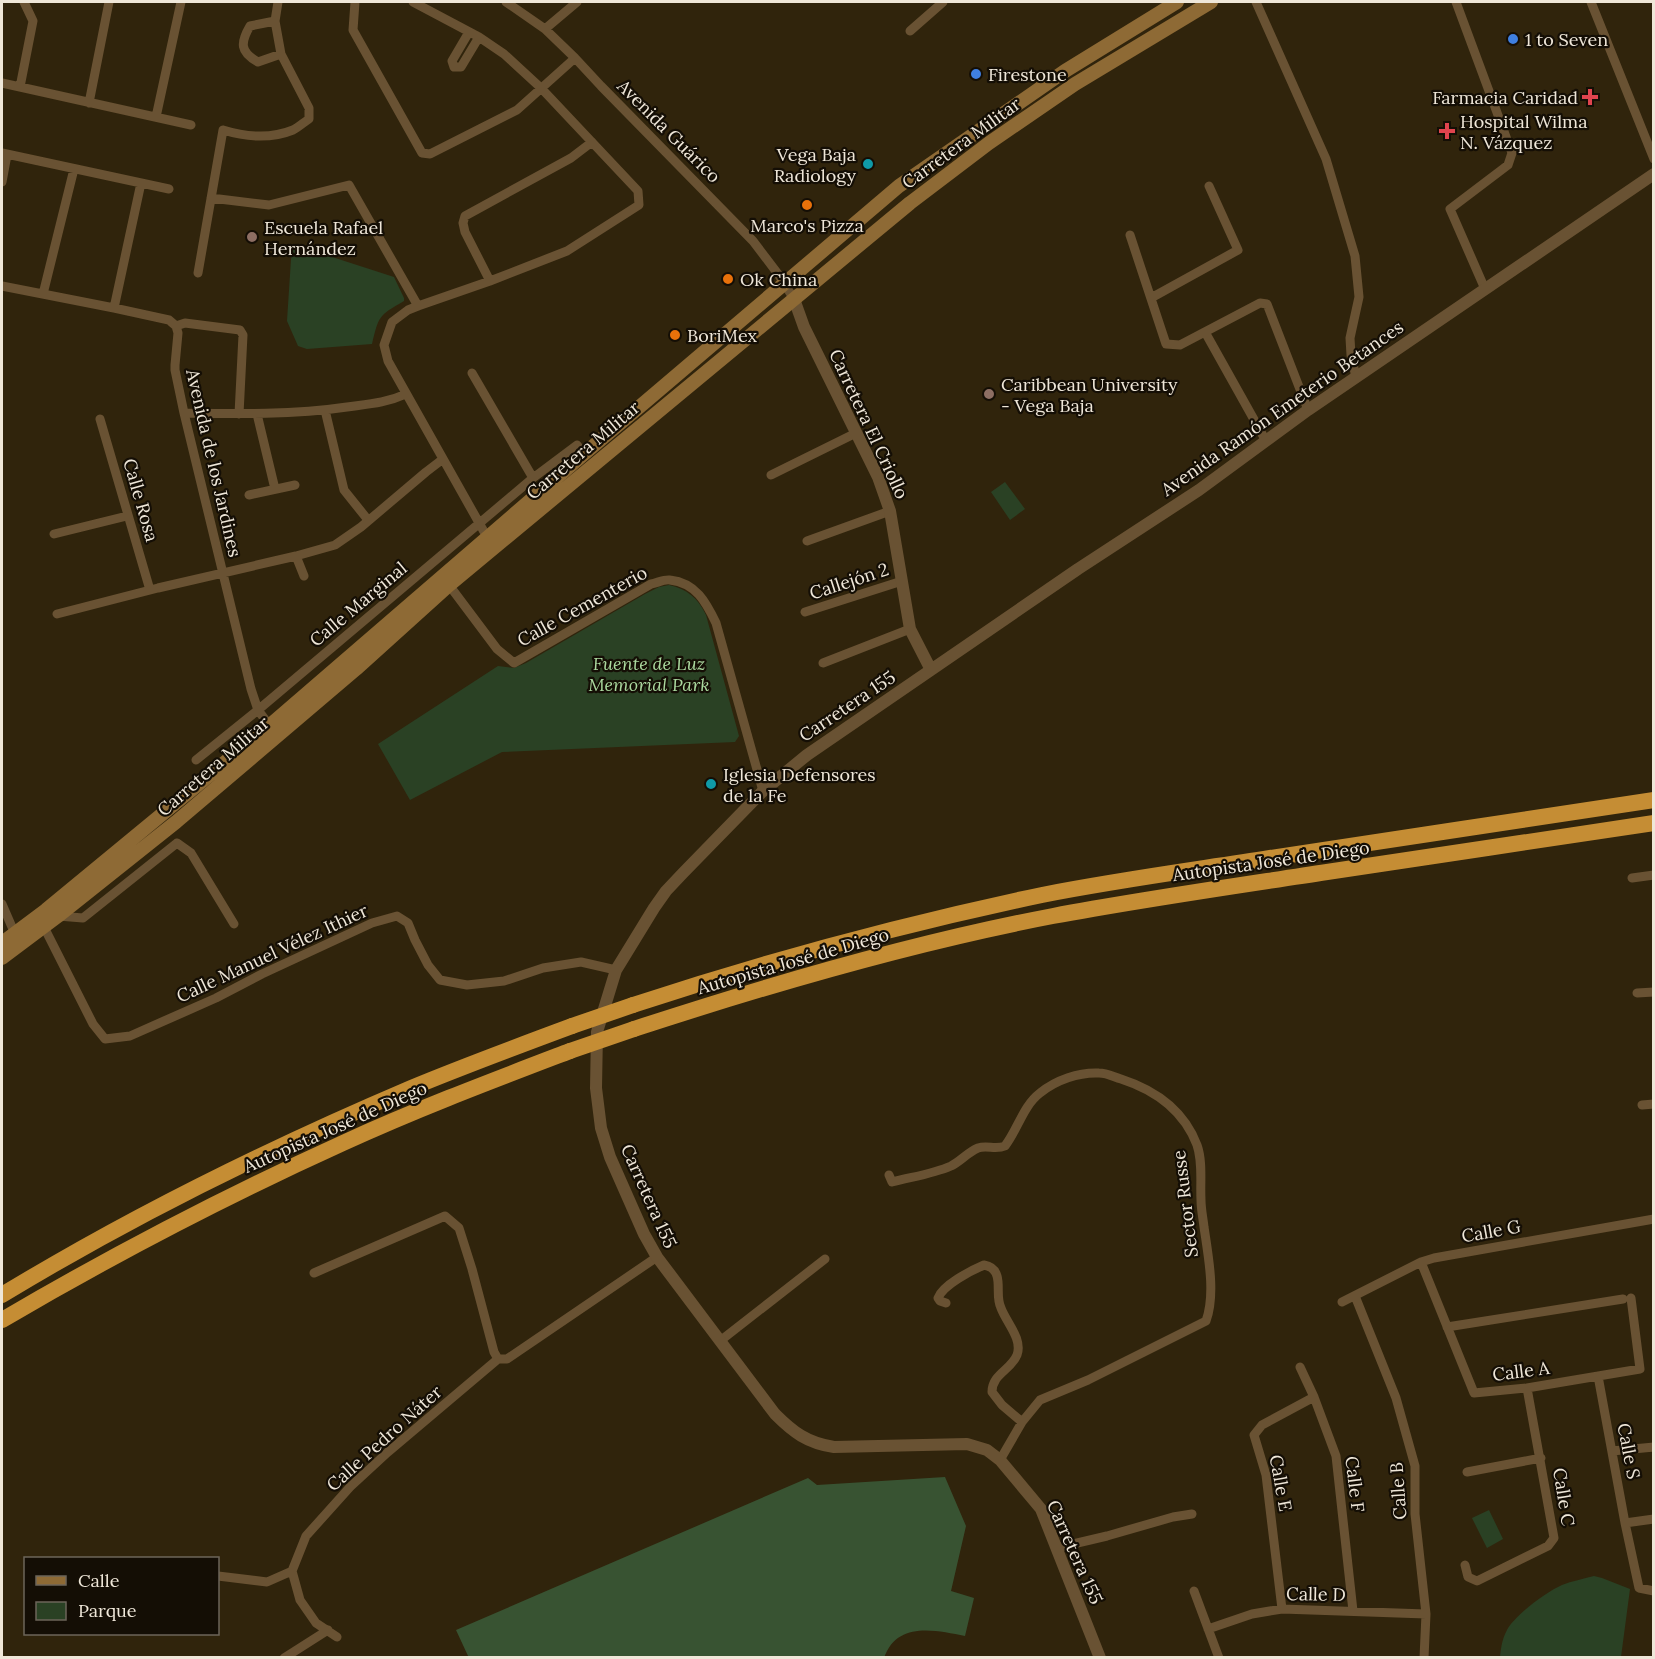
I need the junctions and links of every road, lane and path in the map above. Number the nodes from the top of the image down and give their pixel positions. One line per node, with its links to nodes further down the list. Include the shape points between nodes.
1 (24, 2): 23 (street, via 33,21)
2 (109, 2): 25 (street)
3 (181, 2): 26 (street)
4 (278, 2): 15 (street)
5 (355, 2): 24 (street, via 353,30 422,153 430,154 517,110)
6 (413, 2): 18 (street)
7 (506, 2): 16 (street, Avenida Guárico)
8 (577, 2): 16 (street)
9 (943, 2): 17 (street)
10 (1177, 2): 41 (main road, Carretera Militar, via 1065,71 899,186)
11 (1210, 2): 45 (main road, Carretera Militar, via 1075,84 989,143)
12 (1256, 2): 52 (street, via 1326,159 1355,256 1359,297 1350,338)
13 (1456, 2): 43 (street, via 1512,153 1509,165 1450,209)
14 (1591, 2): 30 (street)
15 (275, 21): 20 (street); 20 (street, via 250,26 243,46 247,56 258,62)
16 (545, 29): 21 (street, Avenida Guárico)
17 (910, 31)
18 (469, 32): 19 (street); 19 (street, via 452,61 454,67 462,67)
19 (479, 37): 24 (street)
20 (281, 54): 37 (street, via 309,108 309,119 294,129 270,135 243,136 223,130)
21 (575, 58): 24 (street); 41 (street, Avenida Guárico, via 753,241)
22 (2, 83): 23 (street)
23 (20, 87): 25 (street)
24 (541, 88): 28 (street)
25 (89, 102): 26 (street)
26 (156, 117): 27 (street)
27 (191, 125)
28 (592, 142): 40 (street, via 571,158 465,216 465,232); 40 (street, via 638,191 639,205 567,251)
29 (4, 154): 31 (street); 33 (street)
30 (1653, 159)
31 (74, 169): 34 (street); 44 (street)
32 (1653, 174): 43 (street, Avenida Ramón Emeterio Betances)
33 (2, 182)
34 (141, 183): 36 (street); 48 (street)
35 (1209, 186): 46 (street, via 1238,250)
36 (169, 189)
37 (212, 198): 39 (street); 47 (street, via 269,205 349,185)
38 (1130, 235): 46 (street)
39 (198, 273)
40 (490, 281): 47 (street)
41 (785, 284): 45 (street, Avenida Guárico); 62 (main road, Carretera Militar)
42 (2, 286): 44 (street)
43 (1485, 289): 52 (street, Avenida Ramón Emeterio Betances)
44 (43, 294): 48 (street)
45 (794, 298): 60 (street, Carretera El Criollo, via 804,327); 80 (main road, Carretera Militar)
46 (1151, 298): 50 (street, via 1166,344 1180,345)
47 (418, 306): 53 (street, via 392,322 384,345)
48 (114, 308): 49 (street, via 169,320)
49 (176, 326): 56 (street, Avenida de los Jardines, via 175,365); 57 (street, via 184,323 240,330 243,335)
50 (1205, 332): 55 (street, via 1260,303 1267,304); 61 (street)
51 (472, 373): 65 (street)
52 (1356, 377): 55 (street, Avenida Ramón Emeterio Betances)
53 (406, 394): 54 (street, via 390,401); 63 (street)
54 (325, 410): 58 (street); 71 (street, via 344,490)
55 (1308, 410): 61 (street, Avenida Ramón Emeterio Betances)
56 (184, 413): 57 (street); 77 (street, Avenida de los Jardines)
57 (239, 414): 58 (street)
58 (257, 414): 67 (street)
59 (100, 419): 70 (street, Calle Rosa)
60 (856, 433): 64 (street); 69 (street, Carretera El Criollo)
61 (1266, 441): 86 (street, Avenida Ramón Emeterio Betances)
62 (584, 454): 65 (street, Calle Marginal, via 577,445); 74 (main road, Carretera Militar)
63 (443, 459): 71 (street); 72 (street)
64 (771, 476)
65 (533, 477): 72 (street, Calle Marginal)
66 (295, 485): 67 (street)
67 (275, 489): 68 (street)
68 (249, 495)
69 (890, 511): 75 (street); 79 (street, Carretera El Criollo)
70 (127, 516): 73 (street); 81 (street, Calle Rosa)
71 (369, 520): 76 (street, via 335,545)
72 (479, 522): 74 (street); 87 (street, Calle Marginal)
73 (54, 534)
74 (487, 537): 88 (main road, Carretera Militar)
75 (807, 541)
76 (296, 556): 77 (street); 78 (street)
77 (223, 573): 81 (street); 87 (street, Avenida de los Jardines)
78 (304, 576)
79 (902, 581): 82 (street, Callejón 2); 84 (street, Carretera El Criollo)
80 (449, 585): 88 (main road, Carretera Militar, via 356,669); 90 (street, Calle Cementerio, via 497,649 514,663 651,584 668,580 688,586 704,599 716,623)
81 (150, 590): 83 (street)
82 (806, 612)
83 (57, 614)
84 (910, 629): 85 (street); 86 (street, Carretera El Criollo)
85 (823, 663)
86 (931, 670): 90 (street, Carretera 155, via 807,755)
87 (258, 711): 88 (street, Avenida de los Jardines); 89 (street, Calle Marginal)
88 (273, 730): 92 (main road, Carretera Militar); 101 (main road, Carretera Militar)
89 (196, 760)
90 (763, 791): 104 (street, Carretera 155, via 666,891)
91 (1653, 800): 115 (highway, Autopista José de Diego, bridge, via 1045,895 809,951 695,985 572,1026 412,1088 196,1188)
92 (176, 822): 94 (street); 98 (main road, Carretera Militar)
93 (1653, 823): 119 (highway, Autopista José de Diego, bridge, via 1051,916 809,974 728,998 570,1051 422,1108 269,1177 127,1249)
94 (177, 843): 98 (street, via 83,918); 99 (street, via 191,853)
95 (1653, 875): 96 (street)
96 (1632, 878)
97 (2, 904): 101 (street)
98 (58, 916): 100 (main road, Carretera Militar)
99 (234, 924)
100 (44, 927): 103 (main road, Carretera Militar); 104 (street, Calle Manuel Vélez Ithier, via 93,1024 105,1039 130,1036 363,927 397,916 408,922 428,965 440,980 467,985 504,981 543,968 581,962)
101 (15, 934): 102 (main road, Carretera Militar)
102 (2, 943)
103 (2, 958)
104 (616, 970): 111 (street, Carretera 155, via 597,1032 599,1113 610,1157)
105 (1653, 992): 106 (street)
106 (1637, 993)
107 (1653, 1104): 108 (street)
108 (1642, 1105)
109 (889, 1175): 127 (street, Sector Russe, via 892,1182 911,1178 948,1167 976,1149 1005,1146 1039,1094 1063,1079 1085,1074 1104,1074 1135,1083 1170,1105 1186,1124 1200,1160 1211,1302 1206,1321 1040,1400)
110 (1653, 1219): 113 (street, Calle G)
111 (657, 1257): 121 (street, Carretera 155); 122 (street, Calle Pedro Náter, via 507,1359)
112 (825, 1259): 121 (street)
113 (1421, 1262): 116 (street, Calle G); 120 (street, Calle A)
114 (314, 1273): 122 (street, via 445,1216 459,1228)
115 (2, 1295)
116 (1355, 1296): 117 (street, Calle G); 144 (street, Calle B, via 1396,1398 1415,1466 1415,1514)
117 (1342, 1302)
118 (946, 1303): 127 (street, via 940,1301 939,1294 951,1284 984,1265 994,1270 999,1305 1018,1348 1011,1364 994,1380 992,1392)
119 (2, 1320)
120 (1447, 1327): 124 (street, Calle A, via 1627,1298 1640,1369); 125 (street, Calle A, via 1474,1393)
121 (720, 1341): 131 (street, Carretera 155, via 775,1414 793,1431 817,1444 853,1448 967,1444 987,1450)
122 (498, 1359): 138 (street, Calle Pedro Náter, via 350,1487 306,1536)
123 (1300, 1367): 126 (street, Calle F)
124 (1598, 1376): 125 (street, Calle A); 129 (street, Calle S)
125 (1527, 1388): 130 (street, Calle C)
126 (1314, 1397): 142 (street, Calle E, via 1262,1425 1254,1436 1266,1475); 143 (street, Calle F, via 1336,1456)
127 (1022, 1422): 131 (street, Sector Russe)
128 (1653, 1447): 129 (street)
129 (1612, 1451): 135 (street, Calle S)
130 (1541, 1458): 132 (street); 137 (street, Calle C, via 1554,1538 1548,1546 1477,1581 1468,1577)
131 (1000, 1460): 136 (street, Carretera 155, via 1041,1509)
132 (1467, 1472)
133 (1192, 1514): 136 (street)
134 (1653, 1519): 135 (street)
135 (1625, 1523): 140 (street, Calle S, via 1639,1588)
136 (1056, 1548): 148 (street, Carretera 155)
137 (1465, 1565)
138 (292, 1571): 139 (street, via 267,1582); 146 (street, via 300,1600 316,1623)
139 (219, 1576)
140 (1653, 1590)
141 (1194, 1591): 145 (street)
142 (1282, 1609): 143 (street, Calle D); 145 (street, Calle D, via 1252,1614)
143 (1353, 1611): 144 (street, Calle D)
144 (1426, 1614): 151 (street, Calle B)
145 (1208, 1629): 150 (street)
146 (328, 1630): 147 (street); 149 (street)
147 (337, 1637)
148 (1096, 1654)
149 (284, 1658)
150 (1219, 1658)
151 (1424, 1658)

